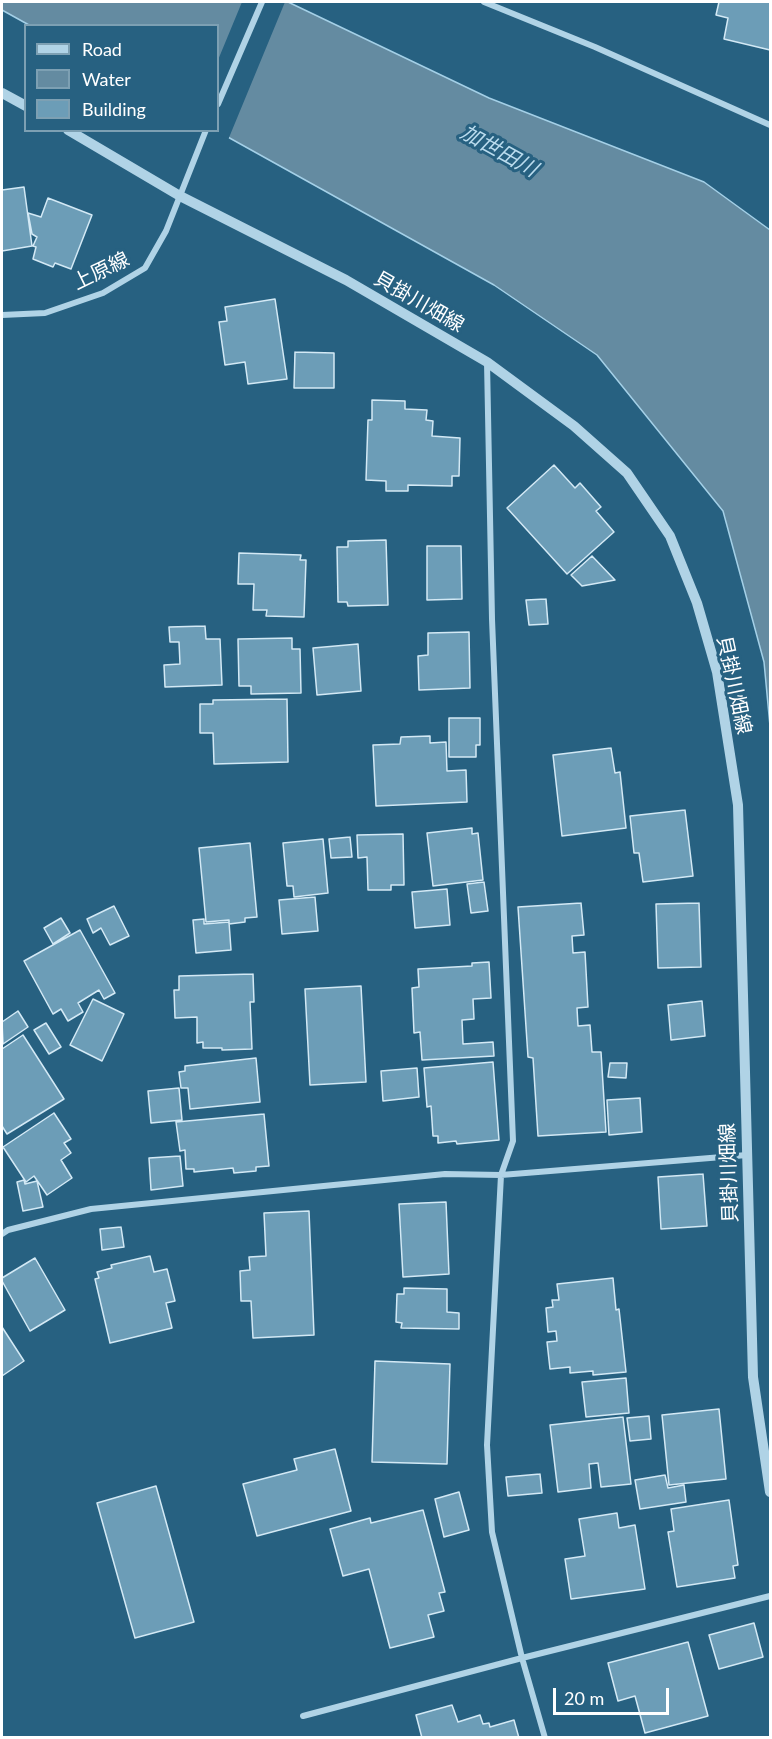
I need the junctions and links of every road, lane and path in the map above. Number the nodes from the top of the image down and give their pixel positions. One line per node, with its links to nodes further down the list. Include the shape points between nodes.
1 (262, 2): 4 (street)
2 (484, 2): 6 (street)
3 (2, 93): 5 (street)
4 (219, 102)
5 (24, 105)
6 (771, 125)
7 (71, 132): 9 (street, 貝掛川畑線)
8 (205, 132): 9 (street, 上原線)
9 (180, 196): 10 (street, 上原線, via 145,268 103,293 45,313); 11 (street, 貝掛川畑線, via 346,280)
10 (2, 315)
11 (487, 362): 12 (street, 貝掛川畑線, via 574,426 627,473 669,536 697,603 717,672 738,805); 13 (street, via 492,619 513,1141)
12 (747, 1155): 13 (street); 15 (street, 貝掛川畑線, via 753,1377)
13 (501, 1175): 14 (street, via 445,1174 91,1209); 17 (street, via 487,1445 492,1532)
14 (2, 1234)
15 (771, 1492)
16 (771, 1596): 17 (street)
17 (522, 1658): 18 (street); 19 (street)
18 (303, 1716)
19 (545, 1737)

